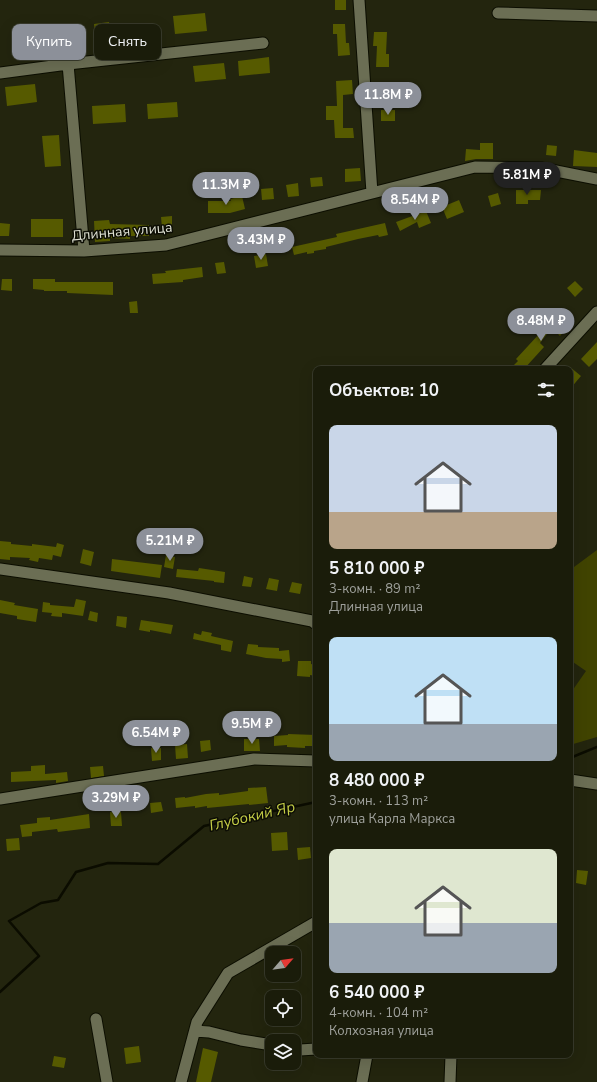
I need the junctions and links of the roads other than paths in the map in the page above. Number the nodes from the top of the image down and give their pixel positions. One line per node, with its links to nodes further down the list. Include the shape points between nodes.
1 (359, 0): 8 (street)
2 (498, 13): 3 (street)
3 (597, 16)
4 (263, 43): 5 (street)
5 (68, 64): 6 (street); 10 (street)
6 (0, 73)
7 (597, 179): 8 (street, Длинная улица, via 541,168 475,167)
8 (372, 193): 10 (street, Длинная улица, via 166,245)
9 (0, 250): 10 (street, Длинная улица)
10 (84, 252)
11 (597, 312): 12 (street)
12 (548, 366)
13 (0, 569): 14 (street, via 169,593)
14 (313, 621)
15 (313, 761): 18 (street, via 254,759)
16 (573, 780): 17 (street)
17 (597, 784)
18 (0, 799)
19 (313, 924): 21 (street, via 228,973 197,1022)
20 (96, 1019): 27 (street)
21 (195, 1031): 22 (street); 28 (street)
22 (265, 1044)
23 (313, 1049): 24 (street)
24 (301, 1050)
25 (366, 1058): 29 (street)
26 (451, 1058): 30 (street)
27 (107, 1082)
28 (181, 1082)
29 (362, 1082)
30 (450, 1082)

